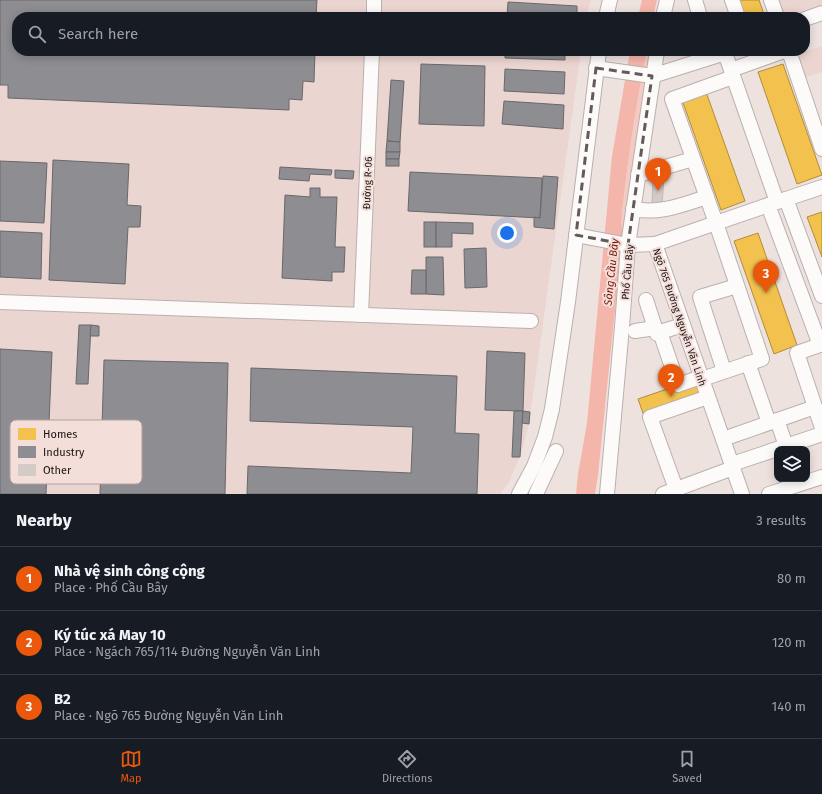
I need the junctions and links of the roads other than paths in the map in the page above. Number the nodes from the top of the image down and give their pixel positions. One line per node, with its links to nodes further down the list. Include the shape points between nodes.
1 (374, 0): 7 (street)
2 (610, 0): 8 (street)
3 (666, 0): 9 (street)
4 (695, 0): 10 (street)
5 (732, 0): 11 (street)
6 (770, 0): 12 (street)
7 (374, 12)
8 (607, 12)
9 (664, 12)
10 (699, 12)
11 (736, 12)
12 (775, 12)
13 (822, 13): 14 (street)
14 (810, 17)
15 (372, 56): 40 (street, Đường R-06)
16 (598, 56): 22 (street)
17 (656, 56): 24 (street, Phố Cầu Bây)
18 (707, 56): 24 (street)
19 (726, 56): 23 (street)
20 (752, 56): 23 (street)
21 (791, 56): 25 (street)
22 (596, 68): 24 (street); 33 (street)
23 (732, 74): 26 (street, via 672,99); 30 (street)
24 (652, 76): 27 (street, Phố Cầu Bây)
25 (822, 149)
26 (694, 159): 27 (street); 29 (street)
27 (638, 175): 31 (street, Phố Cầu Bây)
28 (822, 186): 30 (street, Ngõ 765 Đường Nguyễn Văn Linh)
29 (707, 197): 31 (street, via 660,211); 32 (street)
30 (777, 202): 32 (street, Ngõ 765 Đường Nguyễn Văn Linh); 37 (street); 45 (street)
31 (634, 209): 35 (street, Phố Cầu Bây)
32 (716, 223): 34 (street, Ngõ 765 Đường Nguyễn Văn Linh); 36 (street)
33 (576, 235): 35 (street); 62 (street, via 552,409 534,466)
34 (655, 244): 35 (street); 42 (street, Ngõ 765 Đường Nguyễn Văn Linh)
35 (628, 245): 64 (street, Phố Cầu Bây)
36 (737, 286): 46 (street, via 762,359); 47 (street, via 700,297)
37 (822, 296)
38 (646, 300): 43 (street)
39 (0, 302): 40 (street)
40 (361, 315): 41 (street)
41 (531, 321)
42 (683, 324): 43 (street); 48 (street, Ngõ 765 Đường Nguyễn Văn Linh)
43 (658, 330): 44 (street); 48 (street, via 678,385)
44 (635, 331)
45 (821, 345): 50 (street, via 797,353)
46 (748, 363): 47 (street); 51 (street)
47 (724, 371): 48 (street)
48 (702, 378): 49 (street, Ngõ 765 Đường Nguyễn Văn Linh)
49 (708, 397): 54 (street, Ngõ 765 Đường Nguyễn Văn Linh); 61 (street, via 650,417)
50 (815, 407): 51 (street); 52 (street)
51 (773, 422): 54 (street); 55 (street)
52 (822, 428)
53 (822, 434): 55 (street)
54 (723, 439): 58 (street, Ngõ 765 Đường Nguyễn Văn Linh)
55 (786, 446)
56 (556, 451): 63 (street)
57 (774, 451): 58 (street)
58 (733, 466): 61 (street); 65 (street, Ngõ 765 Đường Nguyễn Văn Linh)
59 (822, 476): 60 (street)
60 (801, 489): 66 (street)
61 (670, 492)
62 (519, 494)
63 (536, 494)
64 (607, 494)
65 (742, 494)
66 (771, 494)

